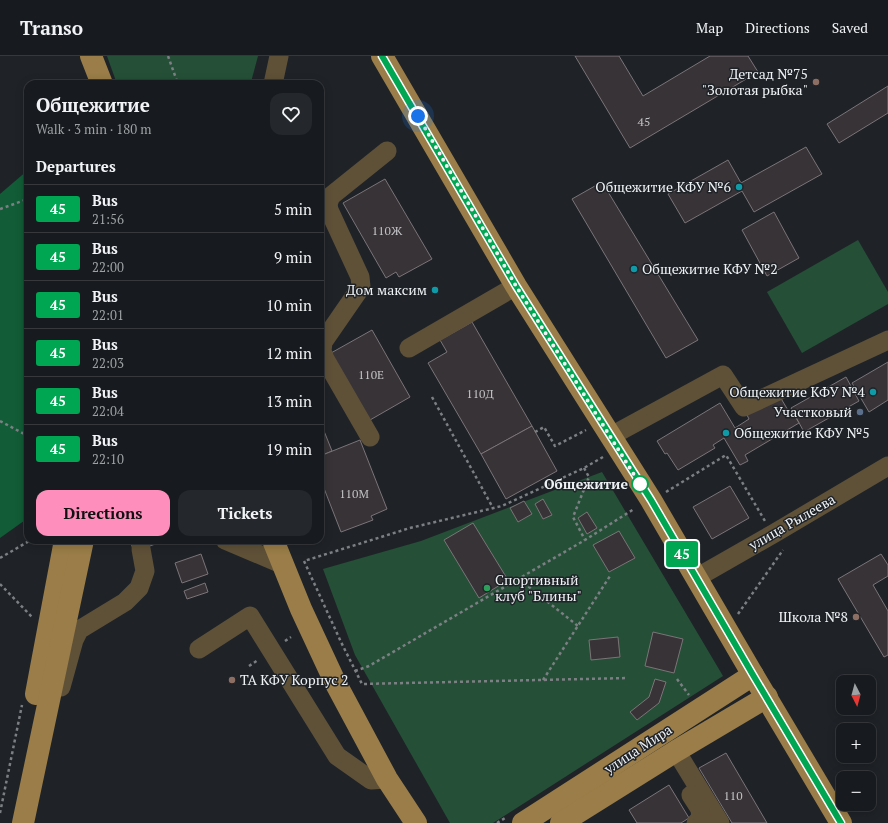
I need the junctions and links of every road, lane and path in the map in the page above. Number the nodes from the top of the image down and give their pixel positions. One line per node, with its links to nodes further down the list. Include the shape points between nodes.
1 (83, 56): 6 (main road)
2 (91, 56): 7 (main road)
3 (168, 56): 8 (path)
4 (279, 56): 9 (street)
5 (382, 56): 13 (main road)
6 (90, 80)
7 (100, 80)
8 (177, 80)
9 (274, 80)
10 (387, 151): 15 (street, via 331,196 328,204 360,277 361,287)
11 (24, 200): 12 (path)
12 (0, 209)
13 (516, 286): 16 (street); 24 (main road)
14 (888, 340): 24 (street, via 744,407 723,375)
15 (324, 341)
16 (409, 348)
17 (324, 356): 23 (street)
18 (432, 397): 29 (path)
19 (0, 420): 21 (path)
20 (535, 432): 22 (path, via 544,427 555,446 586,430)
21 (24, 434)
22 (589, 435)
23 (370, 437)
24 (605, 444): 26 (path, via 603,457); 42 (main road)
25 (888, 466): 42 (street, улица Рылеева)
26 (584, 468): 29 (path); 31 (path, via 589,477 573,517)
27 (664, 493): 30 (path, via 726,454)
28 (631, 503): 31 (path, via 635,510)
29 (493, 508): 51 (path, via 410,528 304,561)
30 (767, 524)
31 (585, 540): 43 (path)
32 (24, 544): 39 (path)
33 (65, 544): 59 (main road)
34 (82, 544): 56 (main road)
35 (234, 544): 40 (street)
36 (275, 544): 40 (main road)
37 (141, 549): 56 (street, via 145,571 139,588 125,602 83,626 76,634 60,690)
38 (783, 550): 45 (path)
39 (0, 558)
40 (284, 565): 58 (main road, via 335,682)
41 (610, 576): 47 (path)
42 (696, 578): 52 (main road)
43 (519, 579): 47 (path); 51 (path, via 369,666)
44 (0, 584): 46 (path)
45 (735, 618)
46 (34, 620)
47 (578, 626): 54 (path)
48 (199, 649): 58 (street, via 250,616 337,756 371,780)
49 (256, 662): 50 (path)
50 (249, 666)
51 (355, 671): 54 (path, via 362,684)
52 (753, 675): 55 (main road); 62 (main road, улица Мира)
53 (628, 678): 54 (path)
54 (543, 680)
55 (767, 698): 57 (main road, улица Мира); 66 (main road)
56 (42, 735): 60 (main road)
57 (672, 753): 63 (main road, улица Мира); 64 (street, via 700,809 701,818); 65 (street)
58 (387, 779): 61 (main road)
59 (11, 823)
60 (23, 823)
61 (416, 823)
62 (523, 823)
63 (561, 823)
64 (696, 823)
65 (720, 823)
66 (841, 823)

